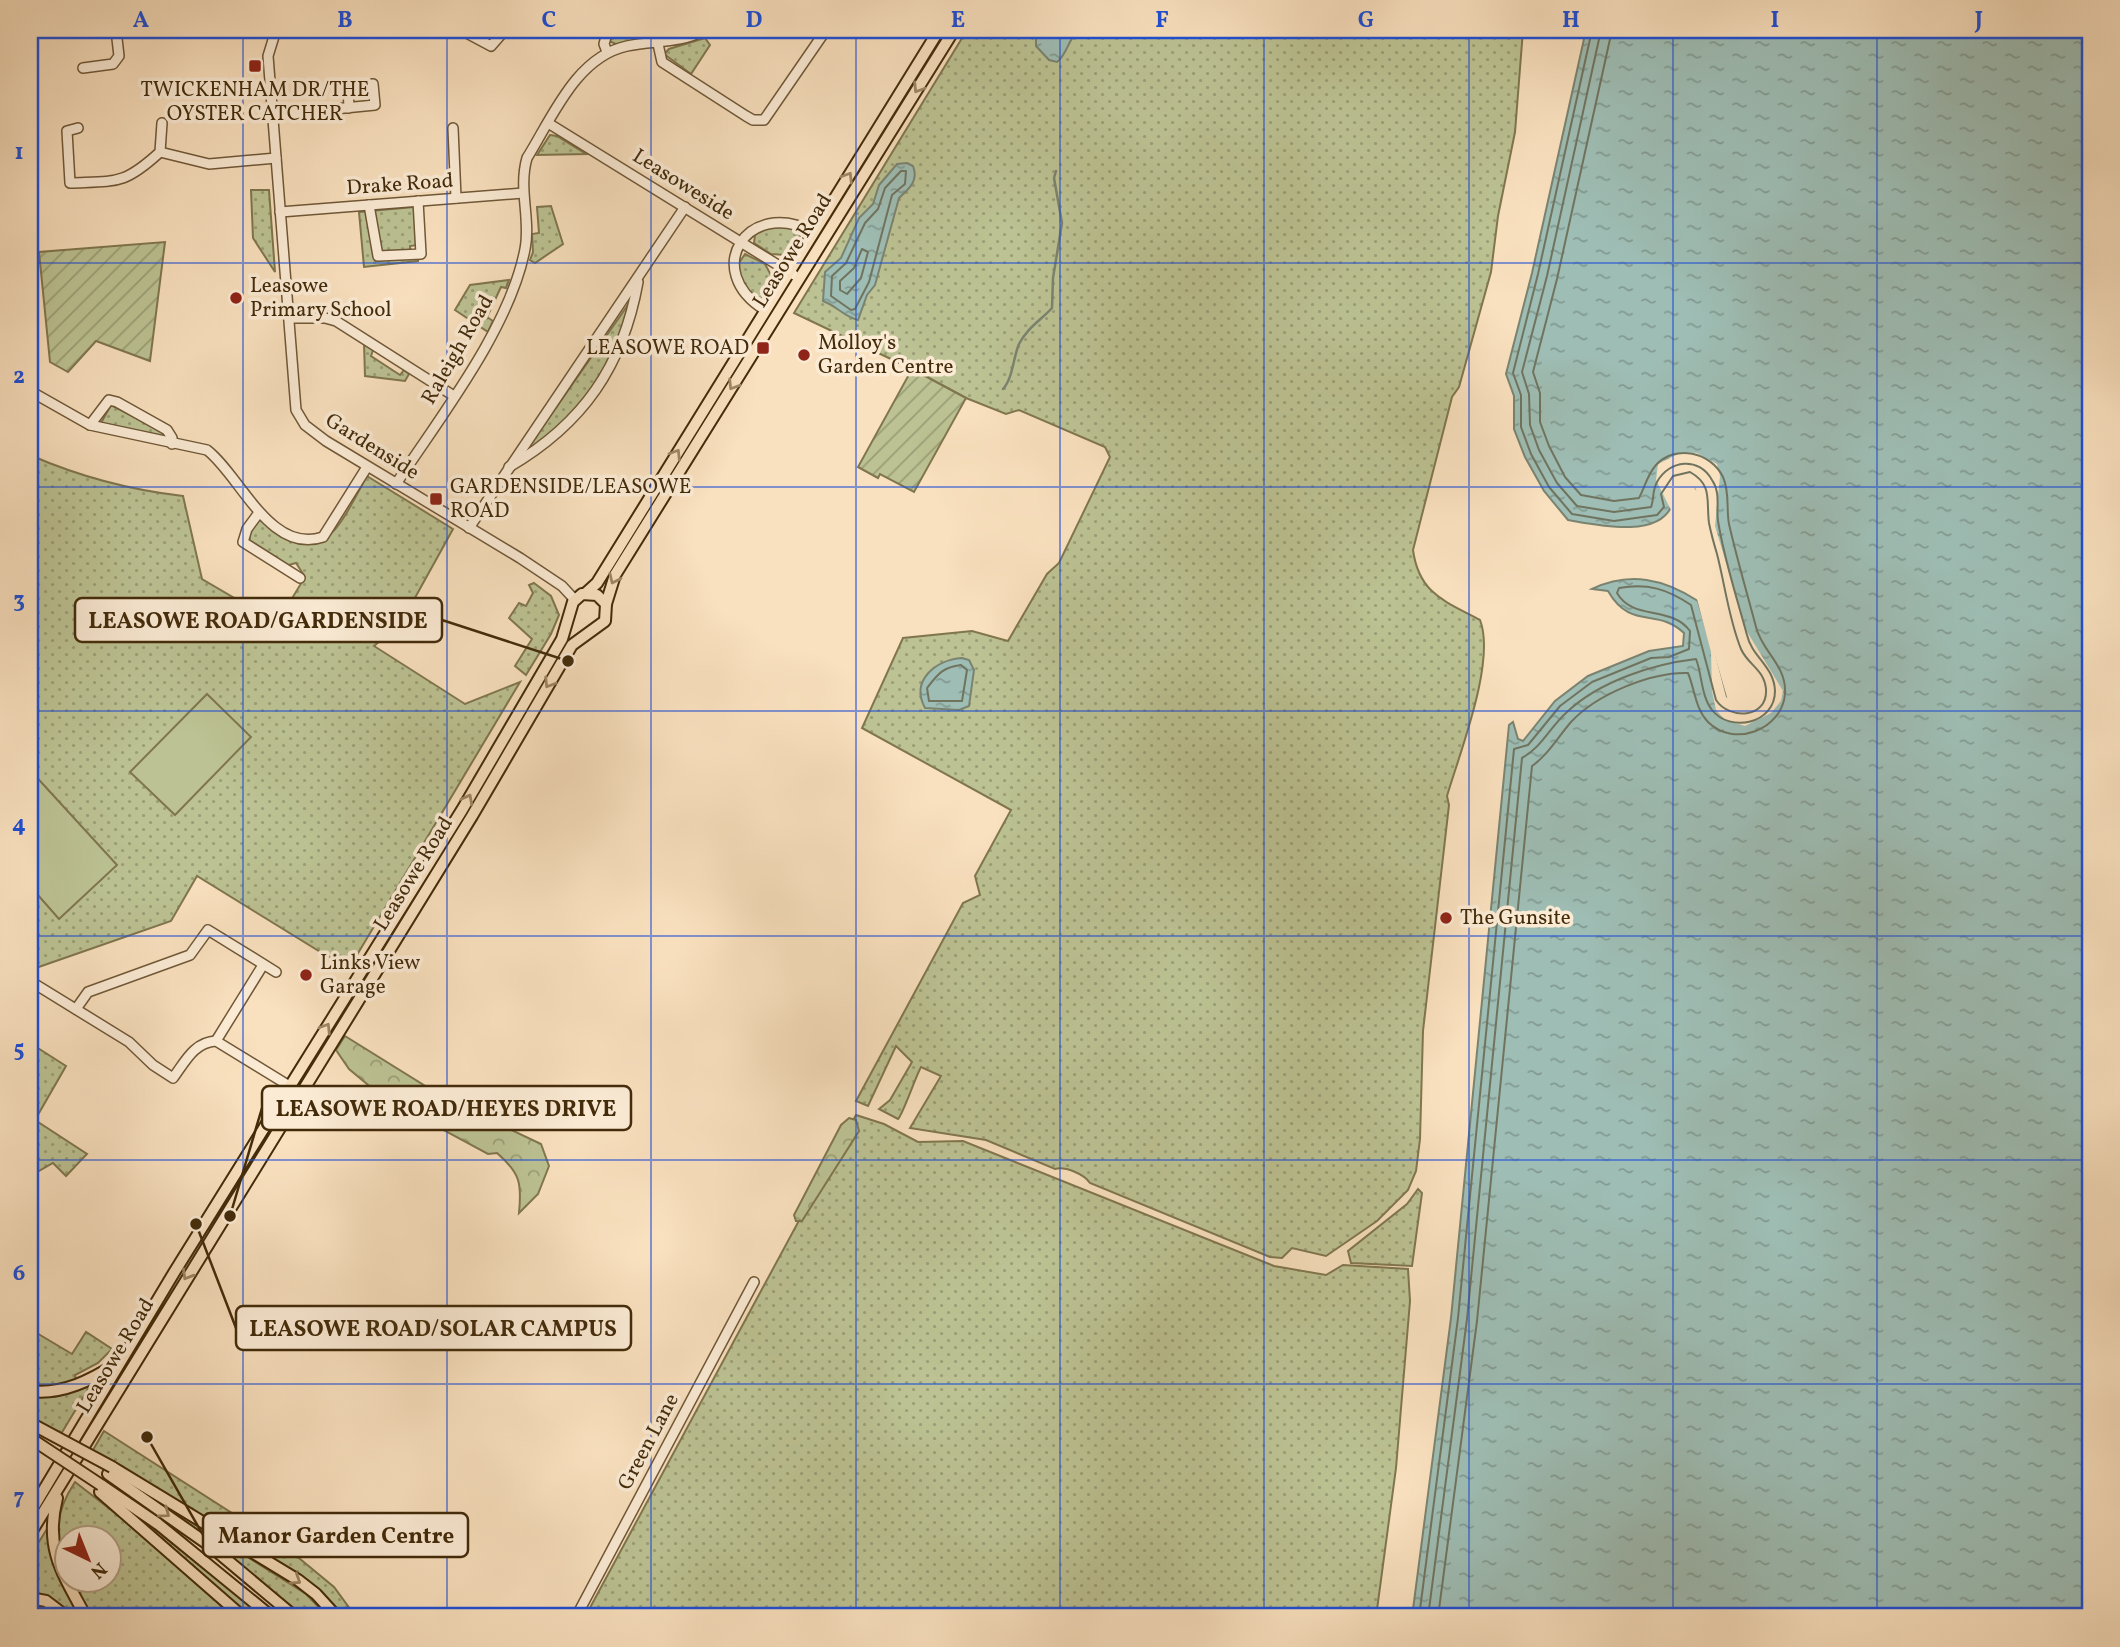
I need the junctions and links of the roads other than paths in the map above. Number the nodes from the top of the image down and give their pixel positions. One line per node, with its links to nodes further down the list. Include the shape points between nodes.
1 (116, 30): 12 (street, via 119,56 113,64)
2 (276, 30): 14 (street, via 268,56)
3 (461, 30): 4 (street, via 491,46)
4 (505, 30)
5 (608, 30): 11 (street)
6 (705, 30): 10 (street, Raleigh Road)
7 (826, 30): 10 (street, via 764,120 753,120 662,62)
8 (939, 30): 27 (main road, Leasowe Road, one-way to 8)
9 (954, 30): 29 (main road, Leasowe Road, one-way to 29)
10 (658, 44): 11 (street, Raleigh Road)
11 (607, 52): 16 (street, Raleigh Road, via 581,72)
12 (83, 68)
13 (349, 108): 14 (street)
14 (273, 115): 20 (street)
15 (162, 123): 19 (street)
16 (548, 123): 21 (street, Raleigh Road, via 527,158); 25 (street, Leasoweside)
17 (78, 128): 19 (street, via 66,131 70,183 134,175)
18 (453, 128): 22 (street)
19 (160, 152): 20 (street, via 209,164)
20 (276, 158): 26 (street)
21 (523, 193): 22 (street, Drake Road); 34 (street, Raleigh Road, via 526,248 516,278 495,328)
22 (456, 198): 23 (street, Drake Road)
23 (418, 201): 24 (street, Drake Road); 24 (street, via 421,254 378,256)
24 (369, 205): 26 (street, Drake Road)
25 (685, 207): 28 (street, Leasoweside); 30 (street)
26 (280, 212): 32 (street)
27 (813, 232): 28 (street, Leasowe Road, via 795,223 768,223); 29 (main road, Leasowe Road)
28 (742, 243): 29 (street, Leasoweside); 31 (street, Leasowe Road, via 734,259 737,282 747,298)
29 (794, 275): 31 (main road, Leasowe Road); 45 (main road, Leasowe Road, one-way to 45, via 615,575)
30 (639, 279): 38 (street); 38 (street, via 625,340 597,387 574,417 537,451)
31 (765, 310): 43 (main road, Leasowe Road, one-way to 31, via 597,583)
32 (289, 318): 34 (street, via 336,321); 37 (street, Gardenside, via 296,410 305,425)
33 (30, 391): 35 (street)
34 (454, 396): 39 (street, Raleigh Road)
35 (90, 425): 36 (street); 36 (street, via 109,400 167,430)
36 (172, 444): 40 (street, via 195,446 217,458)
37 (367, 467): 39 (street, Gardenside); 40 (street, via 323,537 311,541 298,538)
38 (505, 470): 41 (street)
39 (396, 484): 41 (street, Gardenside)
40 (258, 513): 42 (street, via 243,542)
41 (468, 528): 44 (street, Gardenside, via 562,586)
42 (300, 578)
43 (586, 593): 44 (main road); 45 (main road, via 597,595)
44 (575, 600): 46 (main road)
45 (606, 604): 47 (main road, via 605,621)
46 (570, 614): 47 (main road, via 577,626); 53 (main road, Leasowe Road, one-way to 46, via 462,810 562,639)
47 (591, 630): 54 (main road, Leasowe Road, one-way to 54, via 572,645)
48 (263, 965): 49 (street); 51 (street, via 208,930 190,956 88,992); 52 (street)
49 (276, 972)
50 (30, 981): 51 (street)
51 (76, 1009): 52 (street, via 129,1042 173,1078 196,1047)
52 (216, 1041): 53 (street)
53 (290, 1086): 54 (street); 56 (main road, Leasowe Road)
54 (300, 1093): 61 (main road, Leasowe Road, one-way to 61)
55 (754, 1282): 72 (street, Green Lane)
56 (121, 1362): 57 (main road, via 75,1386); 63 (main road, Leasowe Road)
57 (30, 1391)
58 (30, 1423): 60 (main road, bridge)
59 (30, 1438): 62 (main road, bridge)
60 (110, 1471): 70 (main road, one-way to 70); 71 (main road, one-way to 71, via 298,1580)
61 (66, 1476): 64 (main road, Leasowe Road); 67 (main road, via 52,1514 52,1546)
62 (100, 1488): 68 (main road); 69 (main road, via 158,1524)
63 (30, 1513)
64 (30, 1534)
65 (30, 1598): 66 (main road, via 46,1601)
66 (67, 1617)
67 (86, 1617)
68 (243, 1617)
69 (272, 1617)
70 (295, 1617)
71 (337, 1617)
72 (576, 1617)

